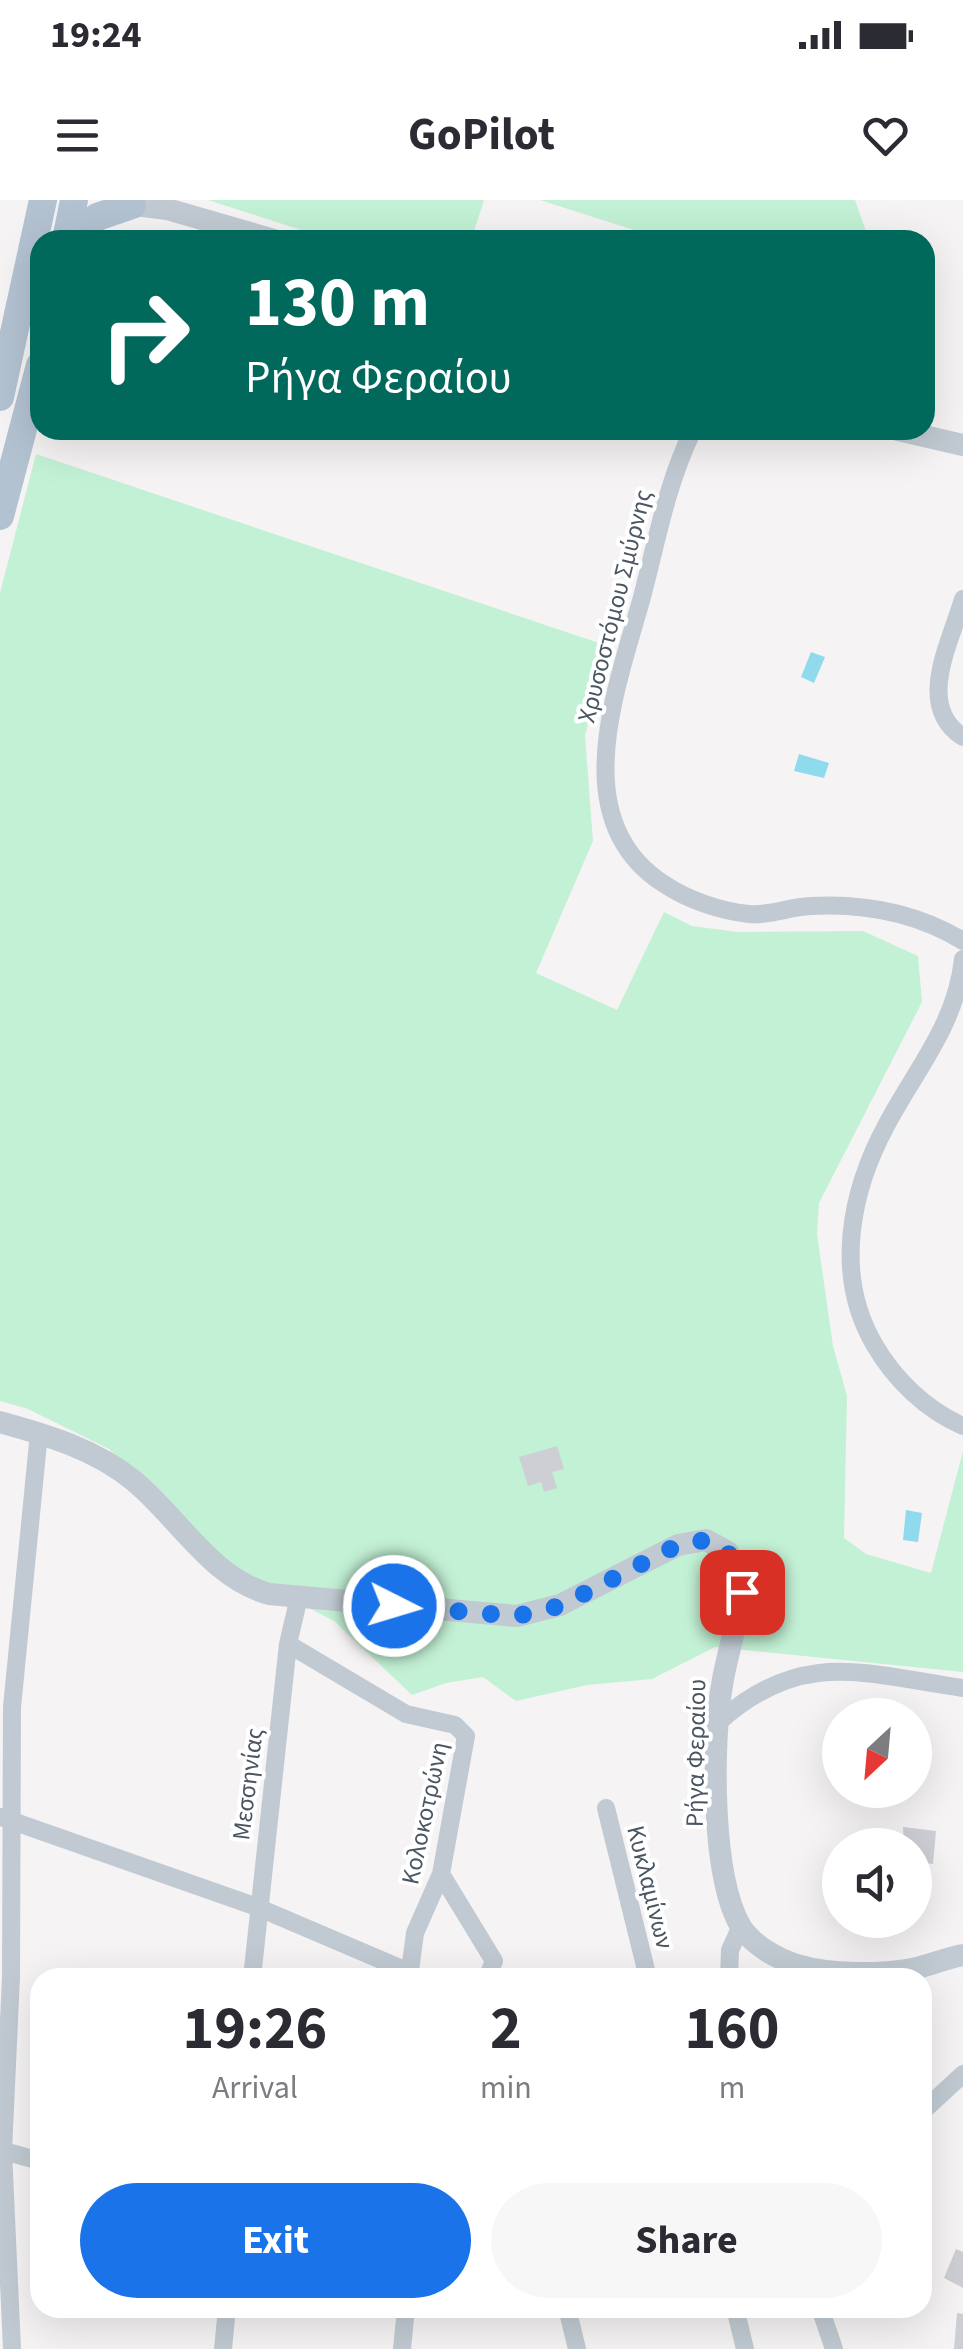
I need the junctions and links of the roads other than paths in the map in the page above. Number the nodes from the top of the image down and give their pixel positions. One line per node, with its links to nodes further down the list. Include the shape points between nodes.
1 (43, 200): 4 (main road)
2 (74, 200): 5 (main road)
3 (139, 203): 6 (main road, via 97,218); 7 (street)
4 (35, 230)
5 (68, 230)
6 (86, 230)
7 (238, 230)
8 (30, 252): 9 (main road)
9 (5, 351): 10 (main road)
10 (0, 397)
11 (30, 403): 15 (main road)
12 (935, 439): 14 (street)
13 (688, 440): 18 (street, Χρυσοστόμου Σμύρνης, via 672,474 611,707 604,769 613,826 628,854 681,895 748,914 808,906 900,913)
14 (963, 445)
15 (0, 516)
16 (963, 600): 17 (street, via 935,698 948,727)
17 (963, 736)
18 (963, 941)
19 (963, 959): 21 (street, via 959,995 885,1126 858,1199 847,1262 860,1315 881,1356 922,1401)
20 (0, 1422): 22 (street, Ρήγα Φεραίου)
21 (963, 1426)
22 (39, 1433): 23 (street, Ρήγα Φεραίου, via 117,1468 231,1578); 28 (street)
23 (298, 1597): 24 (street, Μεσσηνίας); 26 (street, Ρήγα Φεραίου, via 517,1616 560,1606 678,1545 706,1540 728,1552 742,1592)
24 (288, 1644): 29 (street, Κολοκοτρώνη, via 406,1714 455,1725 466,1736); 30 (street, Μεσσηνίας)
25 (963, 1688): 26 (street, via 839,1671 787,1676 747,1696)
26 (720, 1721): 31 (street, Ρήγα Φεραίου, via 716,1809)
27 (606, 1808): 37 (street, Κυκλαμίνων)
28 (6, 1819): 30 (street); 43 (street, via 11,1977)
29 (441, 1874): 35 (street, Κολοκοτρώνη, via 414,1933); 36 (street, via 494,1961)
30 (257, 1907): 33 (street, Μεσσηνίας); 34 (street)
31 (741, 1926): 38 (street); 39 (street, via 761,1948)
32 (963, 1955): 40 (street)
33 (253, 1968)
34 (394, 1968)
35 (409, 1968)
36 (491, 1968)
37 (646, 1968)
38 (729, 1968)
39 (818, 1968)
40 (916, 1968)
41 (963, 2074): 42 (street)
42 (932, 2103)
43 (1, 2150): 44 (street); 50 (street)
44 (30, 2158)
45 (226, 2318): 51 (street)
46 (405, 2318): 52 (street)
47 (569, 2318): 53 (street)
48 (738, 2318): 54 (street)
49 (823, 2318): 55 (street)
50 (12, 2349)
51 (223, 2349)
52 (402, 2349)
53 (577, 2349)
54 (746, 2349)
55 (834, 2349)

